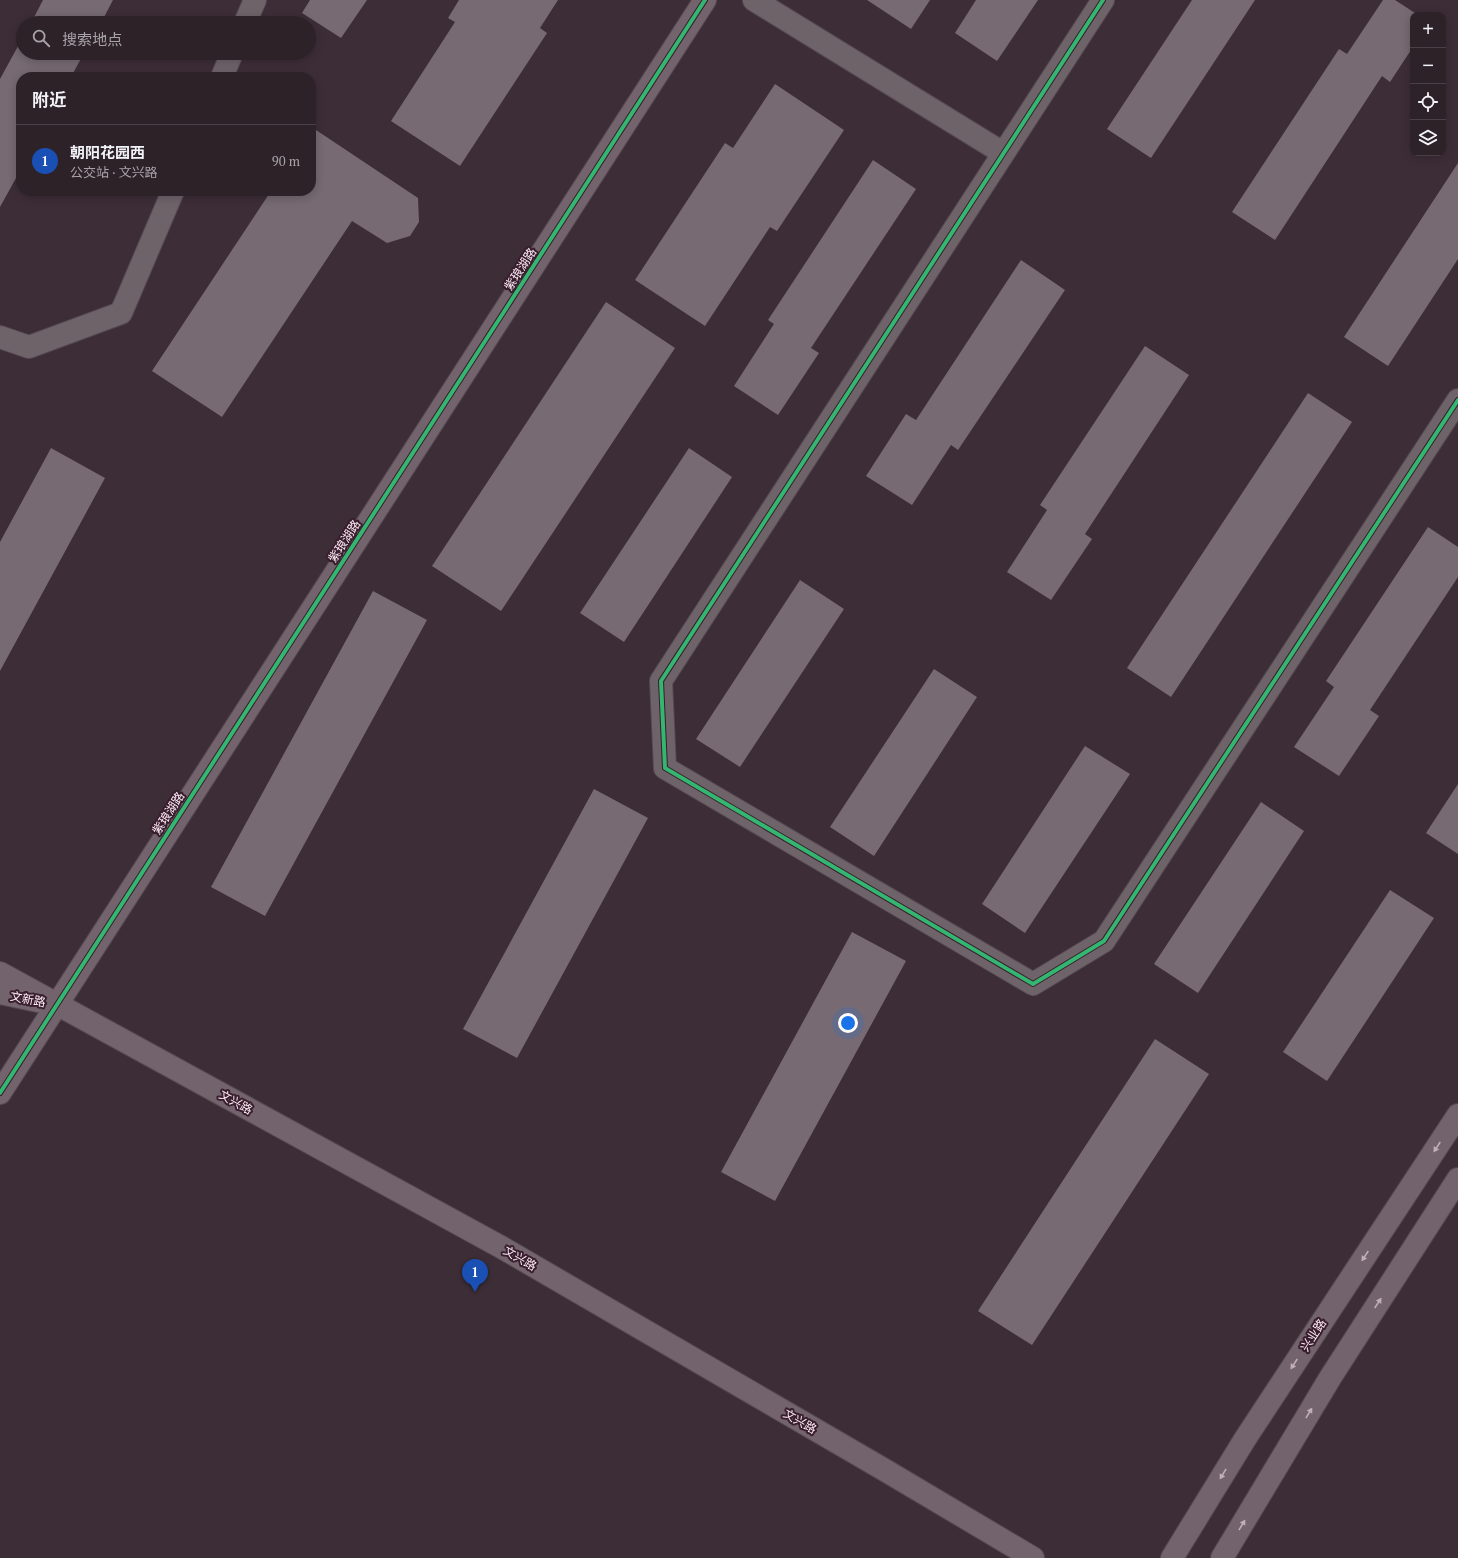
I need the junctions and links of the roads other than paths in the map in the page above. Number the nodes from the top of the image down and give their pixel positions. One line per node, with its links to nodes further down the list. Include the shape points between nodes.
1 (255, 0): 5 (street)
2 (705, 0): 14 (street, 紫琅湖路)
3 (754, 0): 8 (street)
4 (1103, 0): 8 (street)
5 (248, 16)
6 (229, 60): 7 (street)
7 (224, 72)
8 (1003, 153): 11 (street, via 660,681 665,768 1033,984 1104,940)
9 (171, 196): 10 (street, via 121,313 30,347)
10 (0, 337)
11 (1458, 400)
12 (0, 973): 14 (street, 文兴路)
13 (0, 993): 14 (street, 文新路)
14 (57, 1004): 15 (street, 紫琅湖路); 18 (street, 文兴路, via 501,1247)
15 (0, 1093)
16 (1458, 1115): 19 (street, 兴业路, one-way to 19, via 1245,1439)
17 (1458, 1179): 20 (street, one-way to 17, via 1330,1378)
18 (1032, 1558)
19 (1172, 1558)
20 (1222, 1558)

